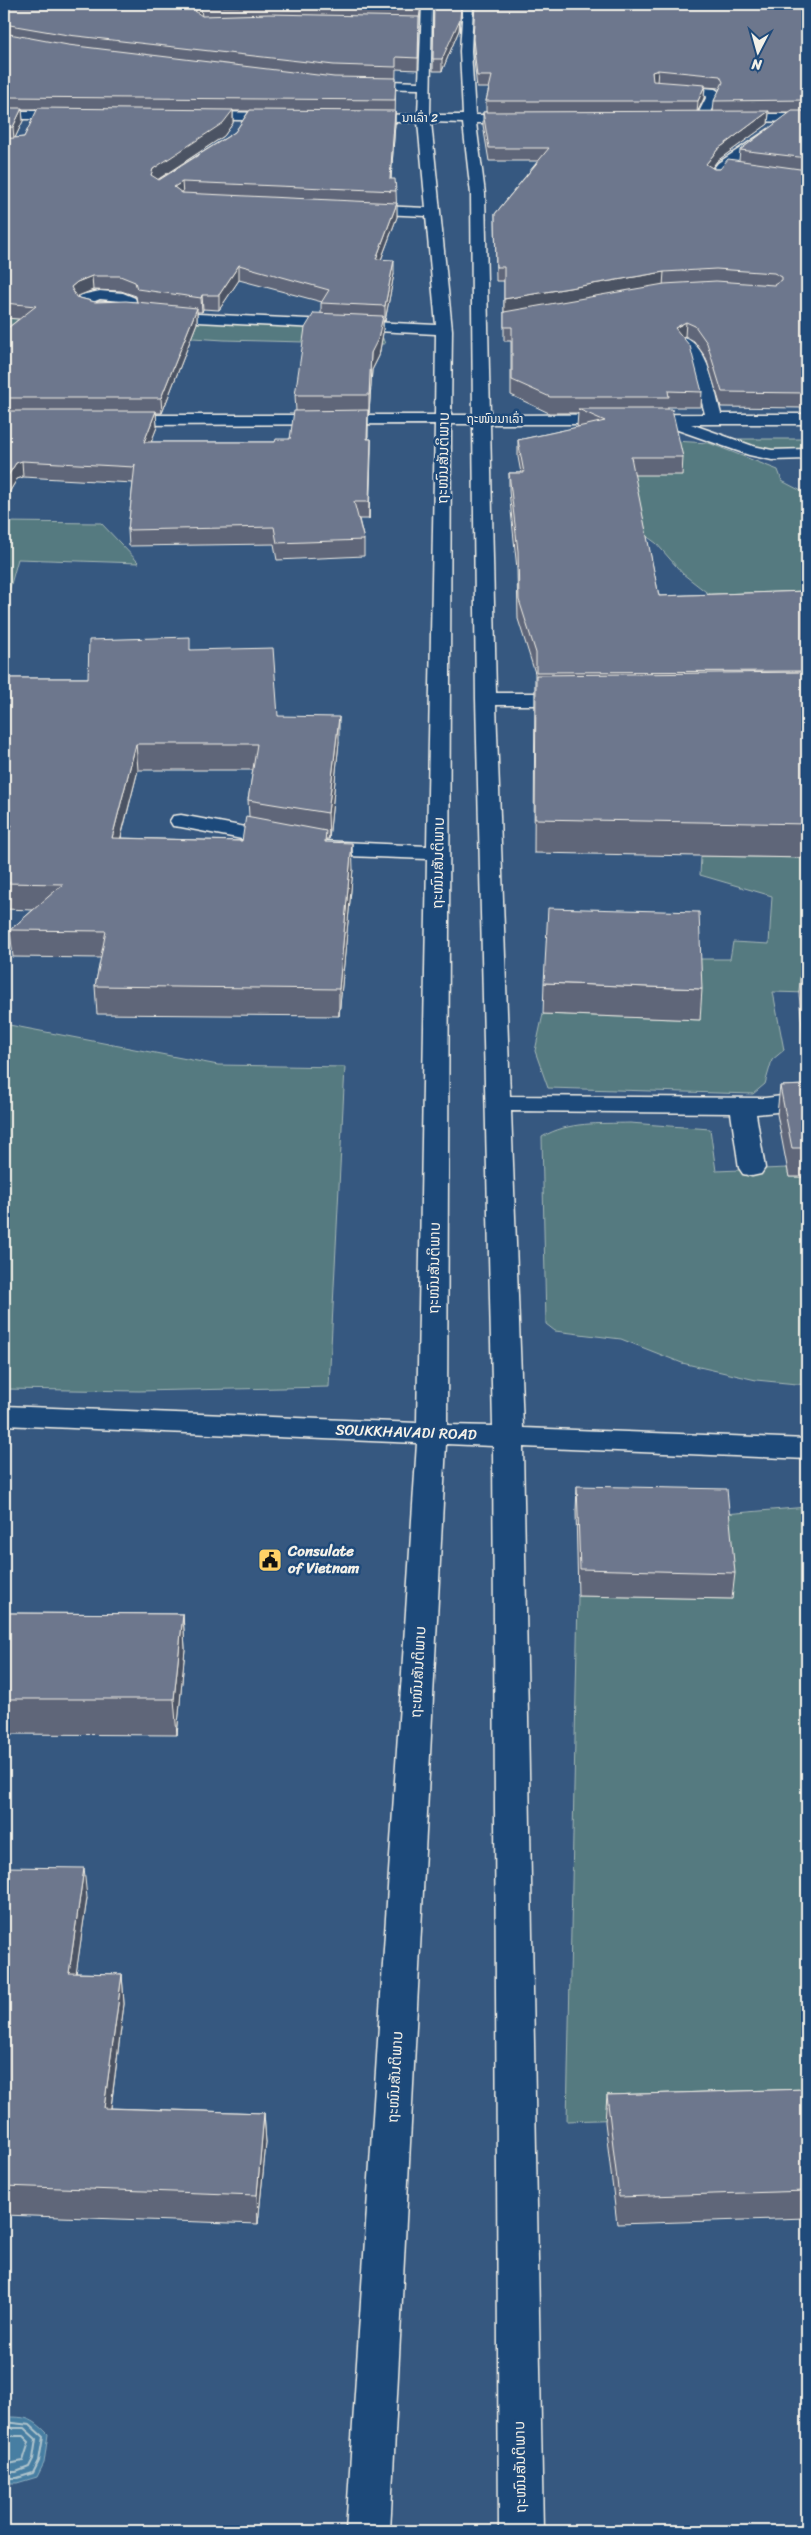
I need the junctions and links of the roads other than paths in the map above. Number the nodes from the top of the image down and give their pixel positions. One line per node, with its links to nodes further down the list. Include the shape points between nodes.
1 (468, 4): 14 (street, ຖະໜົນສັນຕິພາບ, via 465,33)
2 (423, 17): 4 (street, ຖະໜົນສັນຕິພາບ)
3 (352, 84): 4 (street)
4 (424, 86): 13 (street, ຖະໜົນສັນຕິພາບ)
5 (657, 88): 16 (street, via 716,93 707,118)
6 (4, 115): 7 (street)
7 (34, 115): 8 (street); 18 (street)
8 (90, 116)
9 (188, 116): 10 (street)
10 (246, 116): 11 (street); 19 (street)
11 (295, 117)
12 (345, 117): 13 (street, ນາເລົ່າ 2)
13 (424, 118): 14 (street, ນາເລົ່າ 2); 24 (street, ຖະໜົນສັນຕິພາບ)
14 (468, 118): 15 (street, ນາເລົ່າ 2); 29 (street, ຖະໜົນສັນຕິພາບ, via 490,322)
15 (498, 118)
16 (787, 118): 17 (street); 20 (street)
17 (807, 118)
18 (26, 131)
19 (235, 132)
20 (723, 166): 21 (street); 22 (street)
21 (742, 168)
22 (714, 177)
23 (343, 208): 24 (street)
24 (433, 212): 26 (street, ຖະໜົນສັນຕິພາບ)
25 (122, 308): 26 (street, via 198,318)
26 (444, 330): 28 (street, ຖະໜົນສັນຕິພາບ)
27 (684, 342): 31 (street, via 698,359)
28 (443, 419): 29 (street, ຖະໜົນນາເລົ່າ); 33 (street, ຖະໜົນນາເລົ່າ); 38 (street, ຖະໜົນສັນຕິພາບ)
29 (483, 419): 30 (street, ຖະໜົນນາເລົ່າ); 35 (street, ຖະໜົນສັນຕິພາບ)
30 (664, 419): 31 (street, ຖະໜົນນາເລົ່າ); 34 (street, via 749,450 772,455)
31 (714, 419): 32 (street, ຖະໜົນນາເລົ່າ)
32 (807, 419)
33 (104, 420)
34 (807, 454)
35 (486, 699): 36 (street); 40 (street, ຖະໜົນສັນຕິພາບ)
36 (593, 699)
37 (181, 821): 38 (street, via 322,848)
38 (438, 853): 44 (street, ຖະໜົນສັນຕິພາບ)
39 (807, 1101): 41 (street)
40 (498, 1103): 41 (street); 45 (street, ຖະໜົນສັນຕິພາບ)
41 (742, 1105): 42 (street)
42 (752, 1168)
43 (4, 1416): 44 (street, SOUKKHAVADI ROAD)
44 (432, 1433): 45 (street, SOUKKHAVADI ROAD); 47 (street, ຖະໜົນສັນຕິພາບ)
45 (508, 1436): 46 (street, SOUKKHAVADI ROAD); 48 (street, ຖະໜົນສັນຕິພາບ)
46 (807, 1449)
47 (368, 2531)
48 (521, 2531)

